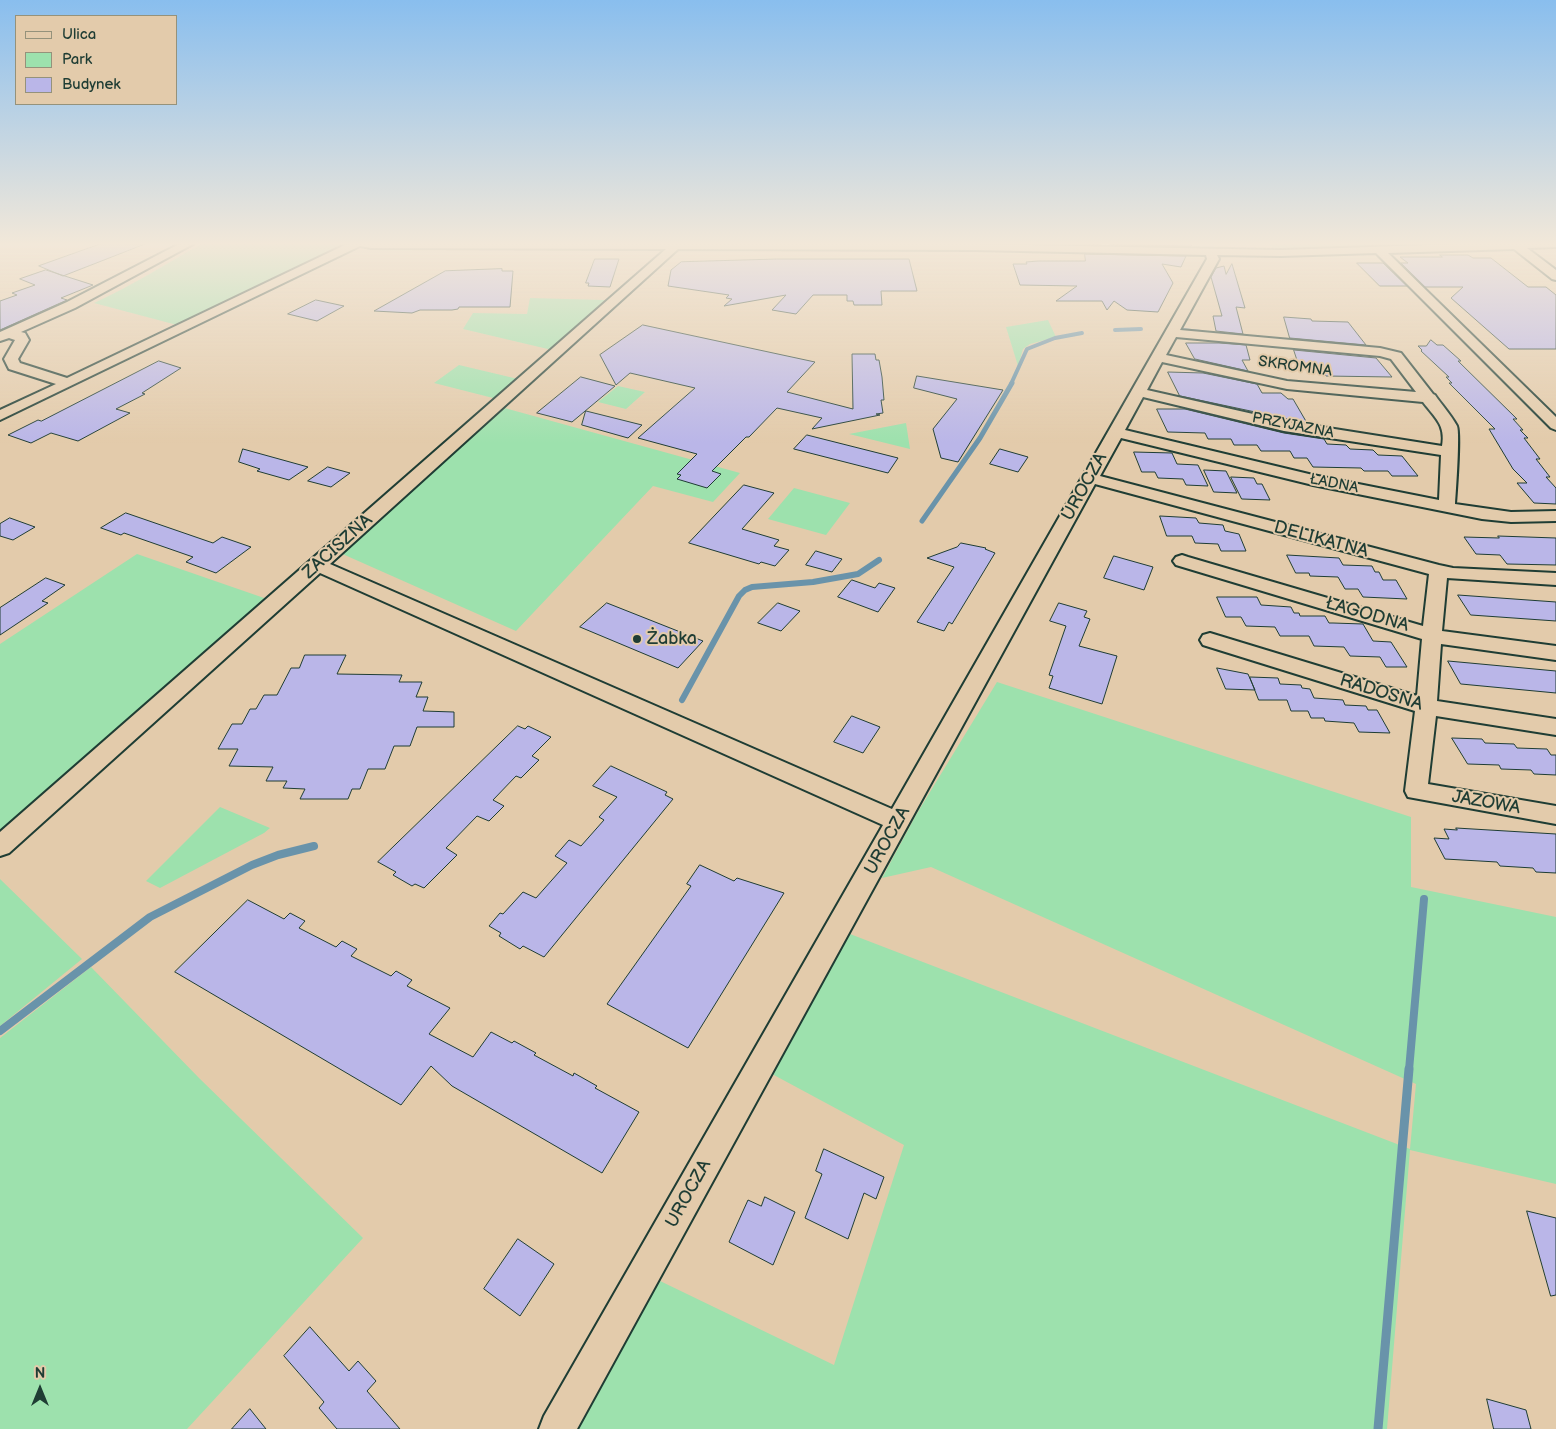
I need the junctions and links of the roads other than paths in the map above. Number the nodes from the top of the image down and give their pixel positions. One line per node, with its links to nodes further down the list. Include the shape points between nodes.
1 (61, 310): 7 (street)
2 (221, 310): 9 (street)
3 (606, 310): 20 (street, ZACISZNA)
4 (1184, 310): 6 (street, UROCZA)
5 (1439, 310): 13 (street)
6 (1171, 333): 8 (street, UROCZA); 11 (street, via 1396,356)
7 (4, 335): 9 (street, via 20,336 22,340 11,359 14,366)
8 (1157, 357): 10 (street, UROCZA); 11 (street, SKROMNA, via 1287,385)
9 (69, 383): 12 (street)
10 (1138, 392): 14 (street, UROCZA); 15 (street, PRZYJAZNA, via 1284,426)
11 (1430, 398): 15 (street, via 1450,426)
12 (0, 416)
13 (1556, 425)
14 (1115, 432): 16 (street, UROCZA); 17 (street, ŁADNA, via 1313,480)
15 (1449, 452): 17 (street)
16 (1090, 478): 21 (street, DELIKATNA); 29 (street, UROCZA)
17 (1447, 506): 18 (street, ŁADNA, via 1511,517)
18 (1556, 516)
19 (1182, 561): 23 (street, ŁAGODNA)
20 (318, 565): 29 (street); 30 (street, ZACISZNA)
21 (1438, 571): 22 (street, DELIKATNA); 23 (street)
22 (1556, 579)
23 (1431, 634): 25 (street, ŁAGODNA, via 1446,639); 26 (street)
24 (1210, 640): 26 (street, RADOSNA)
25 (1556, 653)
26 (1426, 707): 27 (street, RADOSNA); 28 (street, JAZOWA, via 1416,791)
27 (1556, 727)
28 (1556, 815)
29 (899, 822): 31 (street, UROCZA)
30 (0, 846)
31 (557, 1429)

